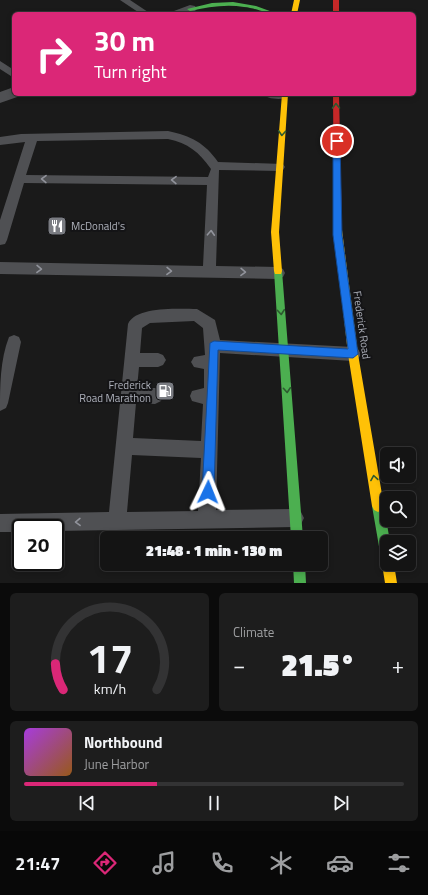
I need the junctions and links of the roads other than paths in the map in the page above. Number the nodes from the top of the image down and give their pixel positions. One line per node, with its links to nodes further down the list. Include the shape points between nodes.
1 (124, 0): 6 (lane)
2 (204, 0): 5 (main road)
3 (297, 0): 8 (main road)
4 (336, 0): 9 (main road)
5 (185, 11): 7 (main road, via 212,3 238,1 252,2)
6 (144, 12)
7 (271, 12)
8 (294, 12)
9 (336, 12)
10 (0, 64): 11 (lane)
11 (12, 73)
12 (12, 93): 15 (street)
13 (284, 96): 19 (main road, one-way to 19)
14 (336, 96): 29 (main road, Frederick Road, one-way to 14, via 338,235)
15 (0, 98)
16 (32, 138): 17 (lane); 18 (lane, via 184,137 205,152); 20 (lane)
17 (0, 141)
18 (215, 166): 19 (lane); 21 (lane)
19 (279, 167): 25 (main road, via 275,232)
20 (19, 179): 21 (lane, one-way to 20); 22 (lane)
21 (213, 181): 24 (lane, one-way to 21)
22 (0, 240)
23 (0, 268): 24 (lane, one-way to 24)
24 (209, 272): 25 (lane, one-way to 25)
25 (278, 273): 28 (main road, one-way to 28)
26 (14, 342): 34 (lane)
27 (214, 346): 28 (lane); 30 (lane, via 210,325 197,314 148,317 135,324); 36 (lane, via 206,362 204,396)
28 (285, 351): 29 (lane); 37 (main road, one-way to 37)
29 (353, 354): 42 (main road, Frederick Road, one-way to 29)
30 (132, 360): 31 (lane); 32 (lane)
31 (158, 360)
32 (128, 395): 33 (lane); 35 (lane)
33 (154, 396)
34 (0, 403)
35 (123, 446): 36 (lane); 39 (lane)
36 (209, 450): 38 (lane)
37 (295, 518): 38 (lane); 41 (main road)
38 (207, 520): 39 (lane)
39 (117, 521): 40 (lane, one-way to 40)
40 (0, 523)
41 (296, 531)
42 (383, 535)
43 (299, 571): 45 (main road)
44 (389, 571): 46 (main road)
45 (300, 583)
46 (391, 583)

